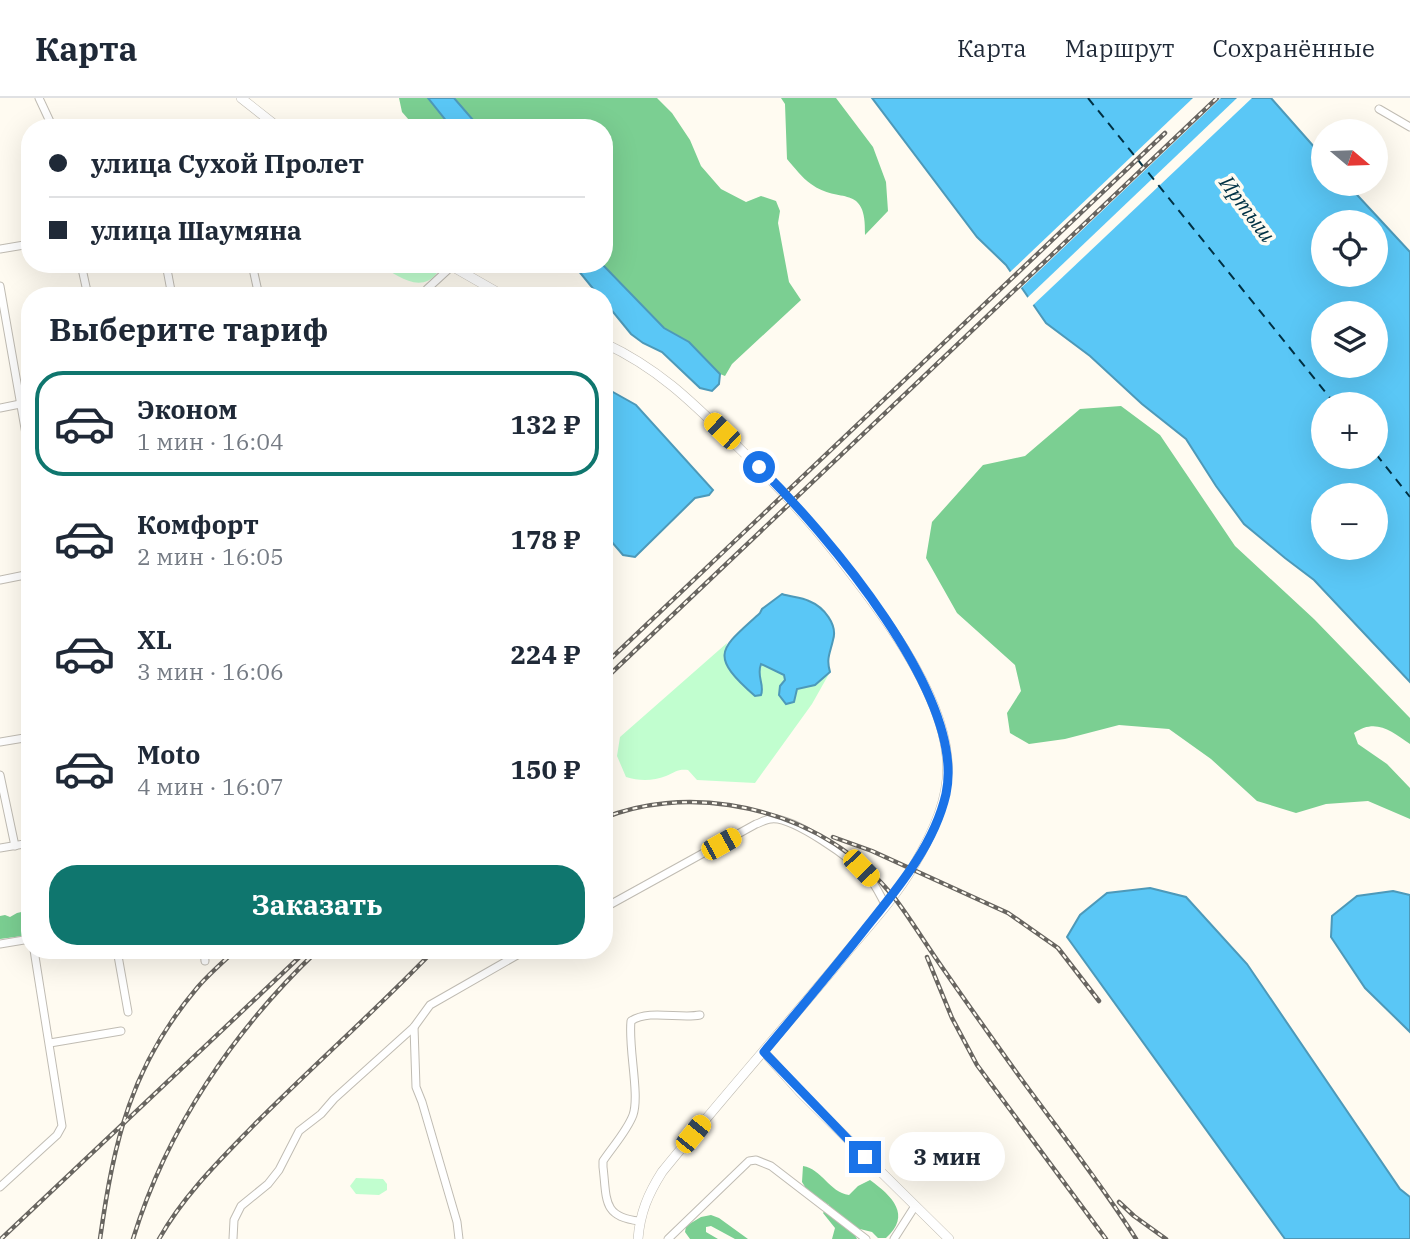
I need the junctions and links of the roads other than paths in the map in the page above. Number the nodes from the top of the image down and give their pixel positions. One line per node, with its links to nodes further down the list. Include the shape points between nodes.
1 (39, 98): 4 (street)
2 (241, 98): 5 (main road)
3 (1379, 109): 6 (street)
4 (49, 119)
5 (268, 119)
6 (1410, 127)
7 (21, 246): 8 (street)
8 (0, 249)
9 (442, 273): 12 (street)
10 (463, 273): 13 (main road)
11 (0, 286): 15 (street)
12 (429, 287)
13 (488, 287)
14 (613, 348): 27 (main road, via 657,372 777,485 865,591 913,665 941,729 947,782 938,818 911,869)
15 (20, 404): 16 (street); 17 (street)
16 (0, 408)
17 (21, 409)
18 (21, 576): 19 (street)
19 (0, 580)
20 (21, 738): 21 (street)
21 (0, 741)
22 (0, 775): 24 (street)
23 (21, 845): 24 (street)
24 (15, 846): 25 (street)
25 (0, 848)
26 (613, 903): 27 (street, via 771,819 788,822 852,861 871,879)
27 (885, 904): 38 (main road)
28 (21, 940): 29 (street)
29 (0, 944)
30 (36, 959): 37 (street)
31 (119, 959): 33 (street)
32 (510, 959): 35 (street, via 430,1004)
33 (128, 1012)
34 (700, 1015): 41 (street, via 632,1019 634,1113 603,1167 610,1209 622,1219)
35 (414, 1027): 42 (street, via 299,1131 268,1184 240,1206); 43 (street, via 415,1087)
36 (121, 1031): 37 (street)
37 (50, 1043): 39 (street, via 62,1126)
38 (764, 1052): 40 (main road); 41 (main road, via 662,1172)
39 (0, 1187)
40 (915, 1206): 47 (street); 48 (main road)
41 (639, 1222): 44 (main road)
42 (233, 1239)
43 (459, 1239)
44 (638, 1239)
45 (668, 1239): 46 (street, via 736,1171 756,1160 771,1166)
46 (866, 1239)
47 (894, 1239)
48 (949, 1239)

